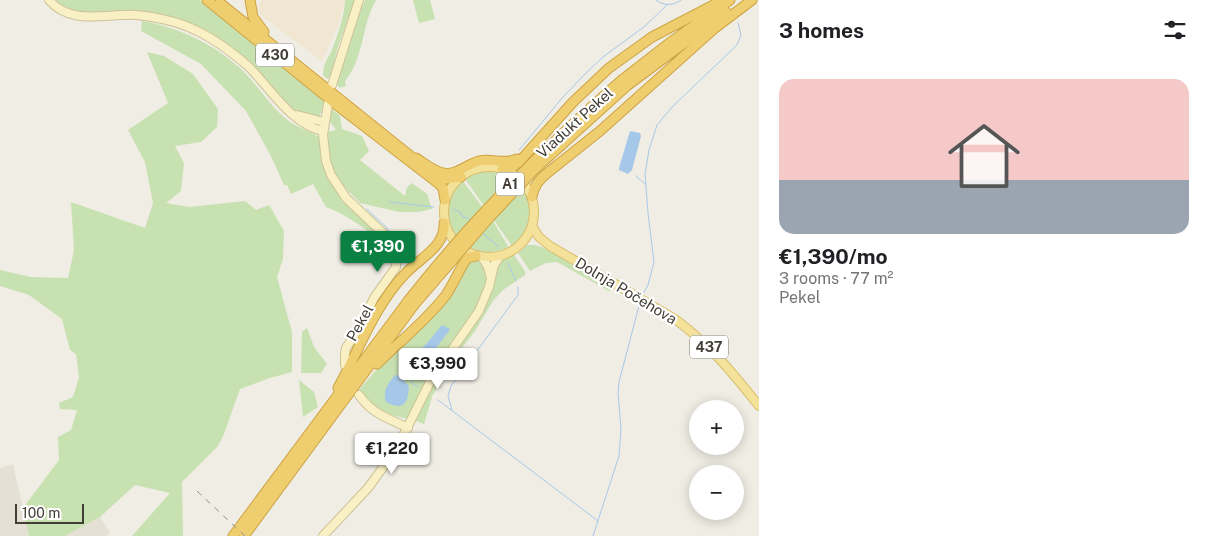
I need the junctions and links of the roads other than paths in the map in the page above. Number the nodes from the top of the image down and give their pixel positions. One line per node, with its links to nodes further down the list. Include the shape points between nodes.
1 (49, 0): 14 (main road, via 59,9 76,16 147,16 195,30 242,61 291,112)
2 (207, 0): 20 (highway, 430, via 439,184)
3 (217, 0): 10 (highway, 430)
4 (250, 0): 10 (highway, via 253,17)
5 (359, 0): 12 (main road)
6 (723, 0): 15 (highway, via 652,37 609,68)
7 (730, 0): 11 (highway, A1, via 668,44)
8 (746, 0): 11 (highway, A1)
9 (752, 0): 19 (highway, via 715,28 600,131 538,181)
10 (275, 46): 16 (highway, 430)
11 (626, 82): 28 (highway, Viadukt Pekel / A1, bridge, via 560,135 490,205 449,250)
12 (332, 85)
13 (328, 104): 14 (main road, Pekel)
14 (323, 126): 29 (main road, Pekel, via 326,161 338,187 385,234 396,252 396,268 374,298 346,348)
15 (531, 148): 16 (highway, via 513,161 488,160 446,174); 17 (highway, via 516,165)
16 (409, 154): 18 (highway, 430, via 442,178)
17 (502, 169): 18 (main road, 430, via 478,168); 19 (main road, via 522,181)
18 (461, 176): 20 (main road, via 451,186)
19 (532, 196): 22 (main road, via 535,214)
20 (445, 200): 21 (main road)
21 (444, 223): 25 (main road, via 454,242 463,250); 32 (highway, via 441,241 402,276 385,300 325,405)
22 (532, 226): 23 (main road); 24 (main road, Dolnja Počehova / 437)
23 (523, 242): 24 (main road, Dolnja Počehova, via 537,241); 26 (main road)
24 (550, 246): 31 (main road, Dolnja Počehova / 437, via 674,319 699,338)
25 (479, 256): 26 (main road); 27 (main road, via 488,268); 30 (highway, via 467,258 437,306 374,366)
26 (500, 256): 27 (main road)
27 (490, 280): 33 (main road, via 479,311 438,367)
28 (411, 303): 30 (highway, A1); 32 (highway, A1)
29 (346, 365)
30 (355, 393): 33 (main road, via 373,412); 35 (highway, A1)
31 (759, 406)
32 (322, 416): 34 (highway, A1)
33 (408, 428): 36 (main road, via 372,482)
34 (233, 536)
35 (244, 536)
36 (324, 536)

